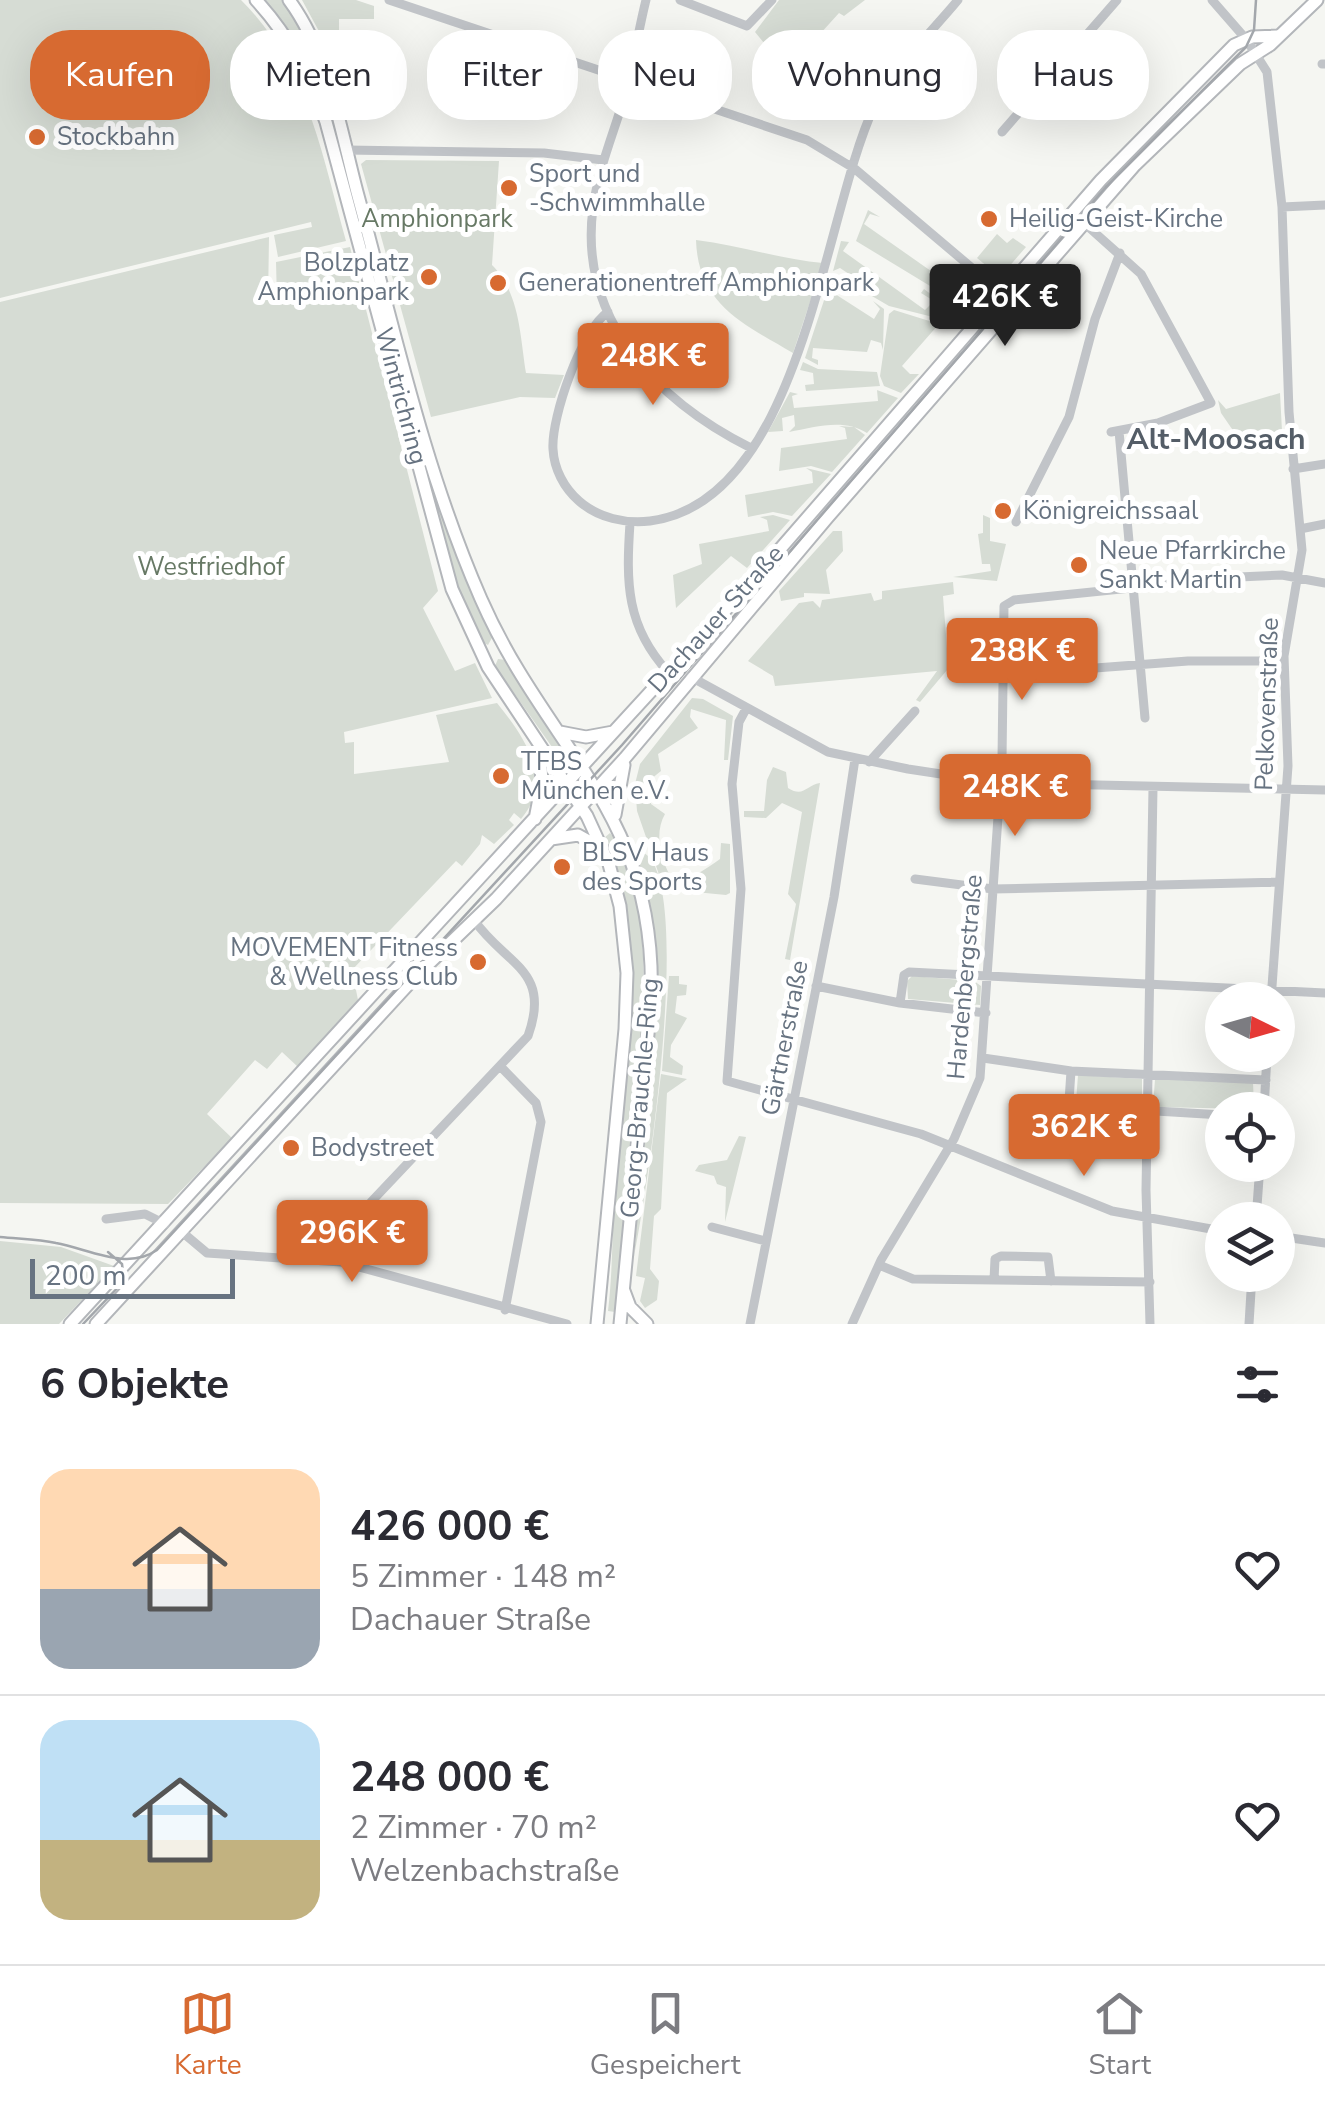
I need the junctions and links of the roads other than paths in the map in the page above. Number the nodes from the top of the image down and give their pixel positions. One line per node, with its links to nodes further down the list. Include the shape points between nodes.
1 (256, 0): 41 (main road, Wintrichring, via 304,65 326,122 439,545)
2 (389, 0): 11 (street)
3 (646, 0): 12 (street)
4 (680, 0): 5 (street, via 747,26)
5 (772, 0)
6 (958, 0): 22 (street, via 875,104)
7 (1117, 0): 19 (street)
8 (1212, 0): 14 (street, Pelkovenstraße)
9 (1317, 0): 13 (main road, Dachauer Straße)
10 (291, 1): 20 (main road, Wintrichring, via 319,57)
11 (421, 5): 16 (street)
12 (639, 30)
13 (1276, 36): 14 (main road); 15 (main road, Dachauer Straße)
14 (1246, 39): 15 (street, Pelkovenstraße); 27 (main road, Dachauer Straße, via 1101,180)
15 (1256, 55): 24 (street, Pelkovenstraße, via 1269,79); 25 (main road, Dachauer Straße, via 1185,115)
16 (598, 69)
17 (732, 115): 22 (street, via 807,140)
18 (616, 120): 21 (street)
19 (1002, 132)
20 (346, 150): 21 (street, via 544,152); 40 (main road, Wintrichring, via 440,491)
21 (603, 160): 29 (street, via 592,222 598,285)
22 (855, 169): 27 (street); 30 (street, via 806,334)
23 (1325, 205): 24 (street)
24 (1282, 206): 32 (street, Pelkovenstraße)
25 (1084, 223): 26 (street); 28 (main road, Dachauer Straße)
26 (1120, 253): 33 (street, via 1068,418); 39 (street, via 1147,283 1211,403 1115,432)
27 (1002, 294): 28 (street); 46 (main road, Dachauer Straße)
28 (1016, 306): 48 (main road, Dachauer Straße)
29 (608, 312): 30 (street, via 634,357 676,404); 34 (street, via 594,322 584,344 553,450 572,494 591,510)
30 (751, 448): 34 (street, via 721,484 689,508)
31 (1325, 464): 32 (street)
32 (1292, 469): 36 (street, Pelkovenstraße)
33 (1016, 522)
34 (630, 524): 46 (street, via 632,616)
35 (1325, 524): 36 (street)
36 (1300, 529): 37 (street, Pelkovenstraße)
37 (1298, 579): 38 (street); 39 (street, via 1240,577); 43 (street, Pelkovenstraße)
38 (1325, 583)
39 (1132, 589): 44 (street); 47 (street, Hardenbergstraße, via 1004,606)
40 (498, 634): 41 (main road, via 491,647); 42 (main road, Wintrichring)
41 (478, 646): 45 (main road, Wintrichring)
42 (510, 655): 45 (main road, via 494,657); 52 (main road, Wintrichring)
43 (1284, 661): 44 (street); 64 (street, Pelkovenstraße)
44 (1140, 665): 47 (street); 51 (street)
45 (488, 667): 54 (main road, Wintrichring)
46 (668, 672): 53 (main road, Dachauer Straße)
47 (1003, 675): 59 (street, Hardenbergstraße)
48 (691, 676): 49 (street); 55 (main road, Dachauer Straße)
49 (746, 708): 56 (street, via 828,752); 92 (street, via 732,784 741,890 727,1081)
50 (914, 710): 57 (street)
51 (1145, 718)
52 (560, 732): 53 (main road); 58 (main road, Wintrichring)
53 (612, 732): 58 (main road, Dachauer Straße)
54 (539, 744): 60 (main road, Wintrichring); 67 (main road, via 542,783)
55 (626, 758): 61 (main road, Dachauer Straße); 66 (main road)
56 (855, 759): 57 (street); 79 (street, Gärtnerstraße)
57 (869, 762): 59 (street)
58 (583, 766): 60 (main road, Dachauer Straße); 61 (main road, Georg-Brauchle-Ring)
59 (1000, 783): 62 (street); 74 (street, Hardenbergstraße)
60 (567, 784): 65 (main road, Georg-Brauchle-Ring); 67 (main road, Dachauer Straße)
61 (598, 788): 65 (main road, Dachauer Straße); 66 (main road, Georg-Brauchle-Ring)
62 (1153, 788): 64 (street); 73 (street)
63 (1325, 790): 64 (street)
64 (1285, 792): 72 (street, Pelkovenstraße)
65 (582, 806): 69 (main road, Dachauer Straße); 70 (main road, Georg-Brauchle-Ring)
66 (615, 820): 68 (main road, Georg-Brauchle-Ring)
67 (535, 821): 98 (main road, Dachauer Straße)
68 (622, 834): 70 (main road, via 608,830); 110 (main road, Georg-Brauchle-Ring, via 645,906 652,976)
69 (552, 839): 70 (main road, via 578,835); 75 (main road, Dachauer Straße)
70 (601, 844): 116 (main road, Georg-Brauchle-Ring, via 620,906 627,973)
71 (914, 879): 74 (street)
72 (1279, 882): 73 (street); 77 (street, Pelkovenstraße)
73 (1153, 885): 74 (street); 78 (street)
74 (993, 889): 76 (street, Hardenbergstraße)
75 (474, 920): 86 (street, via 523,969 534,993 528,1036); 101 (main road, Dachauer Straße)
76 (989, 977): 78 (street); 83 (street, via 906,972); 84 (street, Hardenbergstraße)
77 (1272, 982)
78 (1150, 984): 80 (street); 89 (street)
79 (816, 986): 83 (street); 92 (street, Gärtnerstraße)
80 (1205, 989)
81 (1325, 993): 82 (street)
82 (1295, 994)
83 (900, 1003): 84 (street)
84 (986, 1013): 85 (street, Hardenbergstraße)
85 (983, 1058): 87 (street); 95 (street, Hardenbergstraße, via 978,1086)
86 (502, 1068): 105 (street, via 370,1202); 112 (street, via 536,1103 542,1122)
87 (1071, 1070): 89 (street); 93 (street, via 1072,1106)
88 (1266, 1072): 90 (street)
89 (1148, 1076): 90 (street); 93 (street)
90 (1266, 1080): 91 (street)
91 (1265, 1092)
92 (793, 1098): 95 (street); 103 (street, Gärtnerstraße)
93 (1147, 1112): 94 (street); 97 (street)
94 (1205, 1114)
95 (950, 1145): 97 (street); 106 (street, Hardenbergstraße)
96 (106, 1219): 98 (street, via 145,1214)
97 (1148, 1220): 100 (street); 109 (street)
98 (166, 1225): 101 (main road); 113 (main road, Dachauer Straße)
99 (712, 1227): 103 (street)
100 (1205, 1228)
101 (182, 1232): 105 (street, via 207,1253); 114 (main road, Dachauer Straße)
102 (1295, 1239): 104 (street)
103 (765, 1241): 119 (street, Gärtnerstraße)
104 (1325, 1243)
105 (348, 1264): 112 (street)
106 (879, 1265): 107 (street, via 911,1279); 120 (street, Hardenbergstraße)
107 (994, 1280): 108 (street); 108 (street, via 994,1260 1001,1256 1048,1257)
108 (1051, 1281): 109 (street)
109 (1150, 1282): 121 (street)
110 (623, 1288): 117 (main road, Georg-Brauchle-Ring); 118 (main road)
111 (1251, 1292): 122 (street)
112 (506, 1310): 115 (street)
113 (70, 1324)
114 (96, 1324)
115 (567, 1324)
116 (596, 1324)
117 (620, 1324)
118 (647, 1324)
119 (750, 1324)
120 (852, 1324)
121 (1150, 1324)
122 (1250, 1324)

